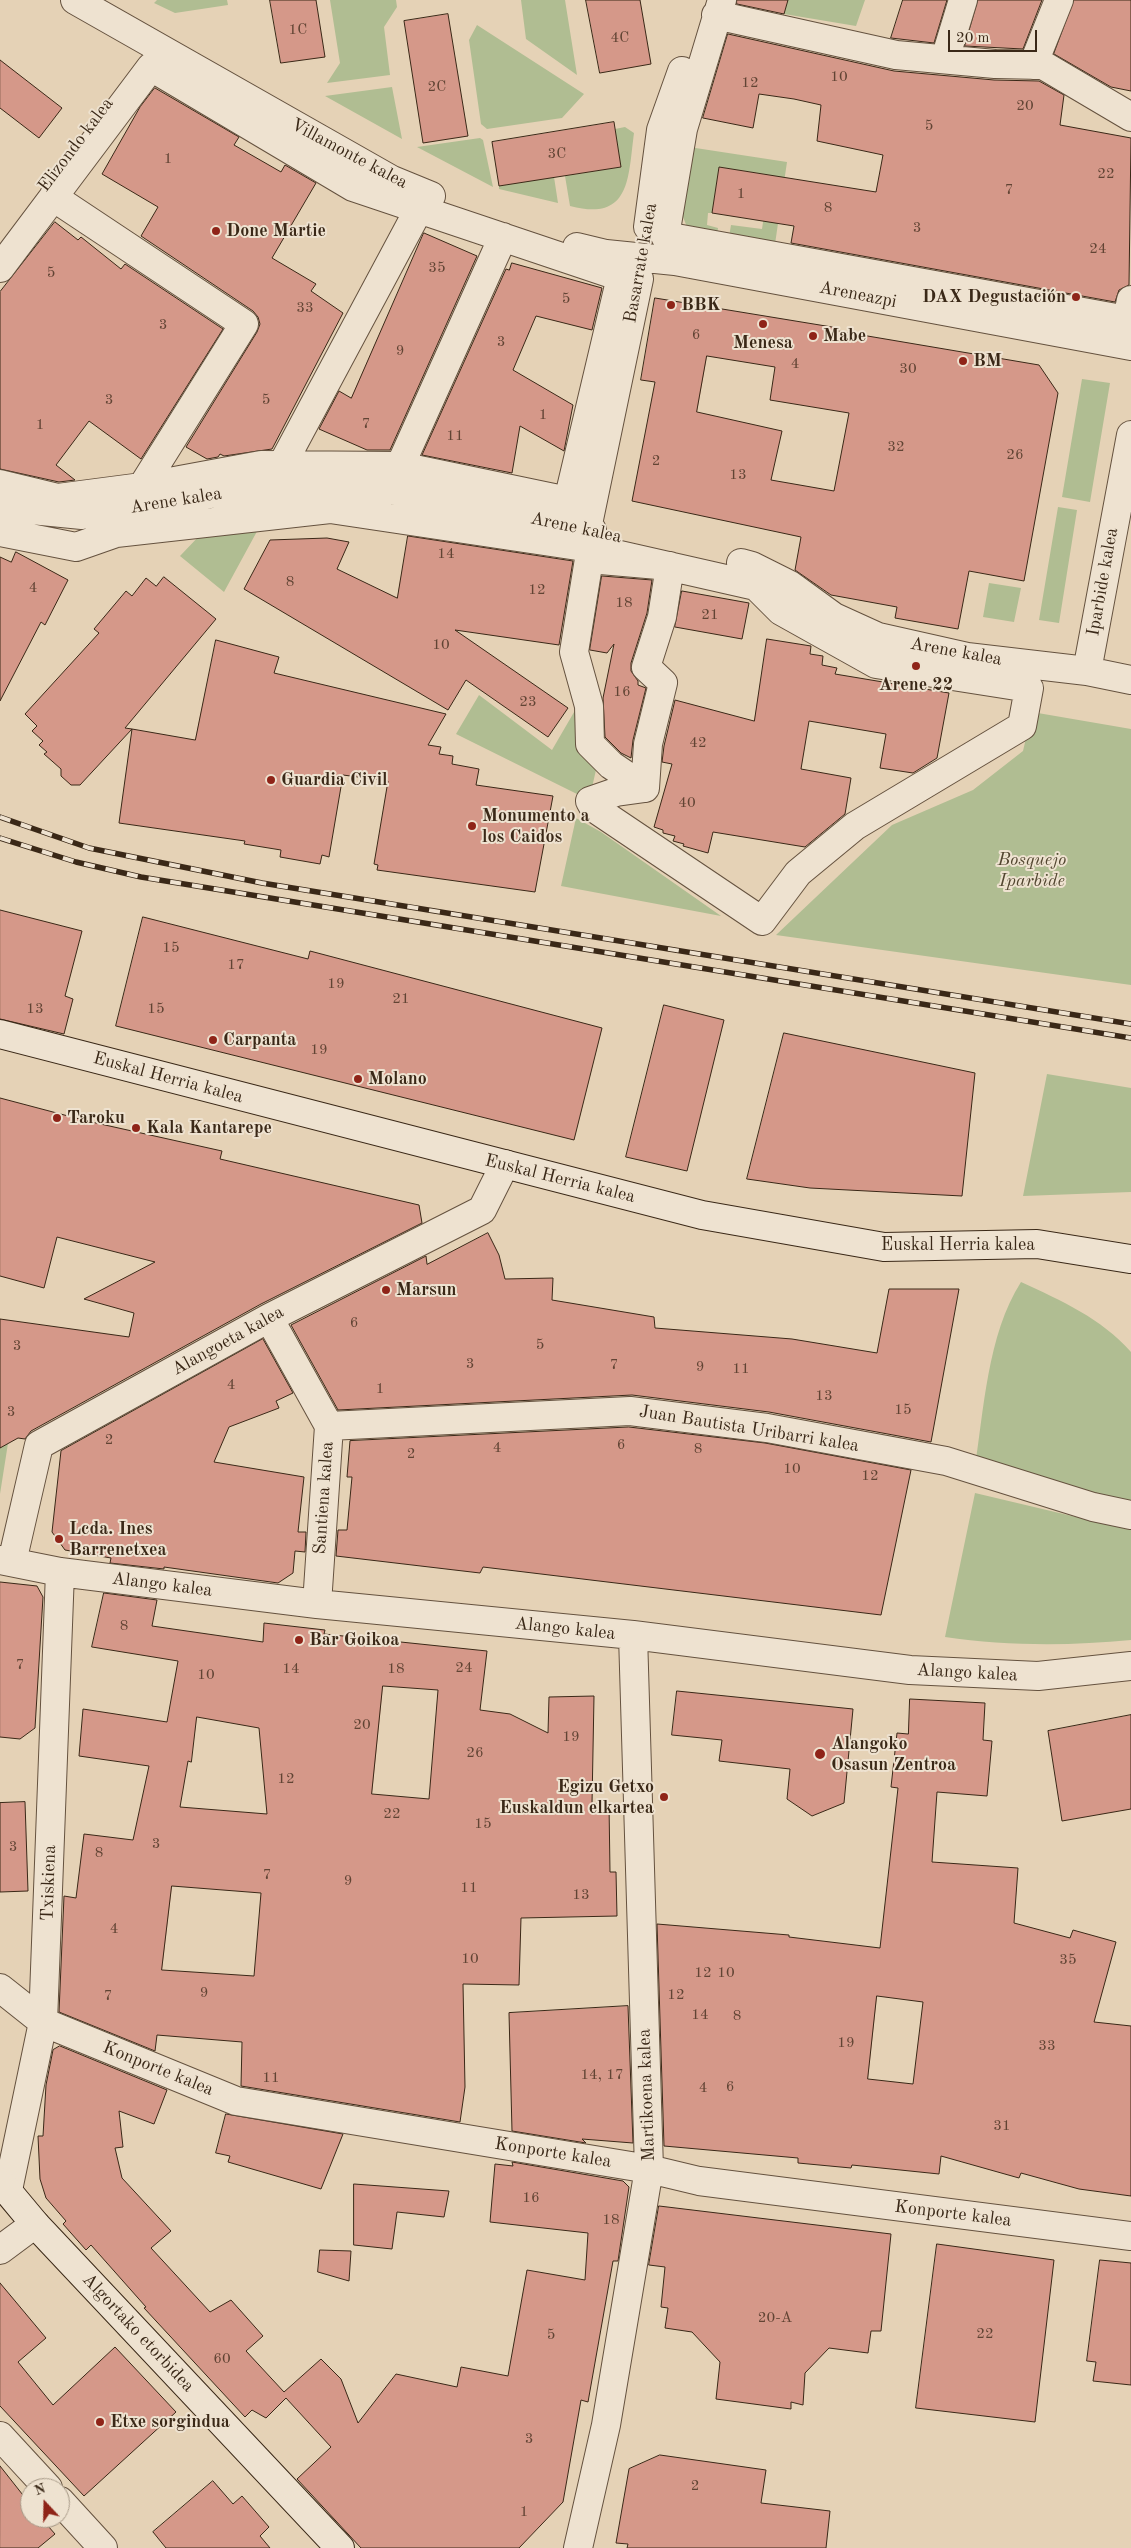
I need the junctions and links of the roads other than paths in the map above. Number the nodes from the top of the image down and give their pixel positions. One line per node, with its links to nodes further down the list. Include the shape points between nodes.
1 (76, 0): 5 (street, Villamonte kalea)
2 (963, 0): 6 (street)
3 (1059, 0): 7 (street)
4 (715, 5): 6 (street, via 896,55); 13 (street, Basarrate kalea, via 661,130); 15 (street, via 683,128 665,236 1127,320)
5 (152, 45): 12 (street, Elizondo kalea); 13 (street, Villamonte kalea, via 392,180 516,232 606,254)
6 (944, 59): 7 (street)
7 (1034, 65): 8 (street, via 1044,65)
8 (1131, 117)
9 (53, 197): 10 (street, via 151,67 353,187); 14 (street); 21 (street, via 244,324)
10 (419, 210): 11 (street); 18 (street)
11 (503, 237): 19 (street); 19 (street, via 621,277 568,501)
12 (0, 244)
13 (644, 258): 16 (street, Areneazpi); 23 (street, Basarrate kalea)
14 (0, 268)
15 (1131, 300)
16 (1131, 346)
17 (1131, 435): 26 (street, Iparbide kalea)
18 (282, 465): 19 (street); 21 (street, via 261,465)
19 (400, 466)
20 (0, 484): 21 (street, via 58,498)
21 (142, 487)
22 (0, 507): 23 (street, Arene kalea, via 82,515 210,494 321,485 393,490)
23 (587, 530): 26 (street, Arene kalea, via 752,566 790,585 834,617 878,637 967,657)
24 (0, 532): 25 (street, via 76,547 116,533 330,510 584,547)
25 (670, 566): 28 (street, via 662,617 646,667 663,683 648,744); 28 (street, via 589,559 574,652 589,706 590,744 611,765); 28 (street, via 756,586 781,611 876,664 1029,688 1022,726 855,826 798,873 762,921 594,808 590,801 616,792)
26 (1087, 671): 27 (street, Arene kalea)
27 (1131, 680)
28 (645, 788)
29 (0, 1034): 30 (street, Euskal Herria kalea)
30 (505, 1164): 32 (street, Euskal Herria kalea, via 702,1216 884,1246 1037,1244); 33 (street, Alangoeta kalea, via 482,1210)
31 (1131, 1254): 32 (street, Euskal Herria kalea)
32 (1131, 1260)
33 (269, 1318): 34 (street, Santiena kalea); 36 (street, Alangoeta kalea, via 38,1445)
34 (329, 1426): 35 (street, Juan Bautista Uribarri kalea, via 630,1411 767,1428 946,1461 1093,1507); 38 (street, Santiena kalea)
35 (1131, 1515)
36 (6, 1561): 37 (street, Alango kalea)
37 (60, 1572): 38 (street, Alango kalea); 42 (street, Txiskiena)
38 (317, 1604): 39 (street, Alango kalea)
39 (632, 1636): 40 (street, Alango kalea, via 910,1670 1038,1676); 43 (street, Martikoena kalea)
40 (1131, 1666)
41 (0, 1988): 42 (street, Konporte kalea)
42 (43, 2022): 43 (street, Konporte kalea, via 236,2100); 44 (street, Txiskiena)
43 (649, 2168): 46 (street, Konporte kalea, via 699,2181); 53 (street, Martikoena kalea, via 606,2425)
44 (4, 2186): 45 (street, Algortako etorbidea)
45 (36, 2224): 47 (street); 52 (street, Algortako etorbidea)
46 (1131, 2236)
47 (0, 2250)
48 (0, 2436): 49 (street)
49 (39, 2478)
50 (70, 2512): 51 (street)
51 (103, 2548)
52 (340, 2548)
53 (578, 2548)

